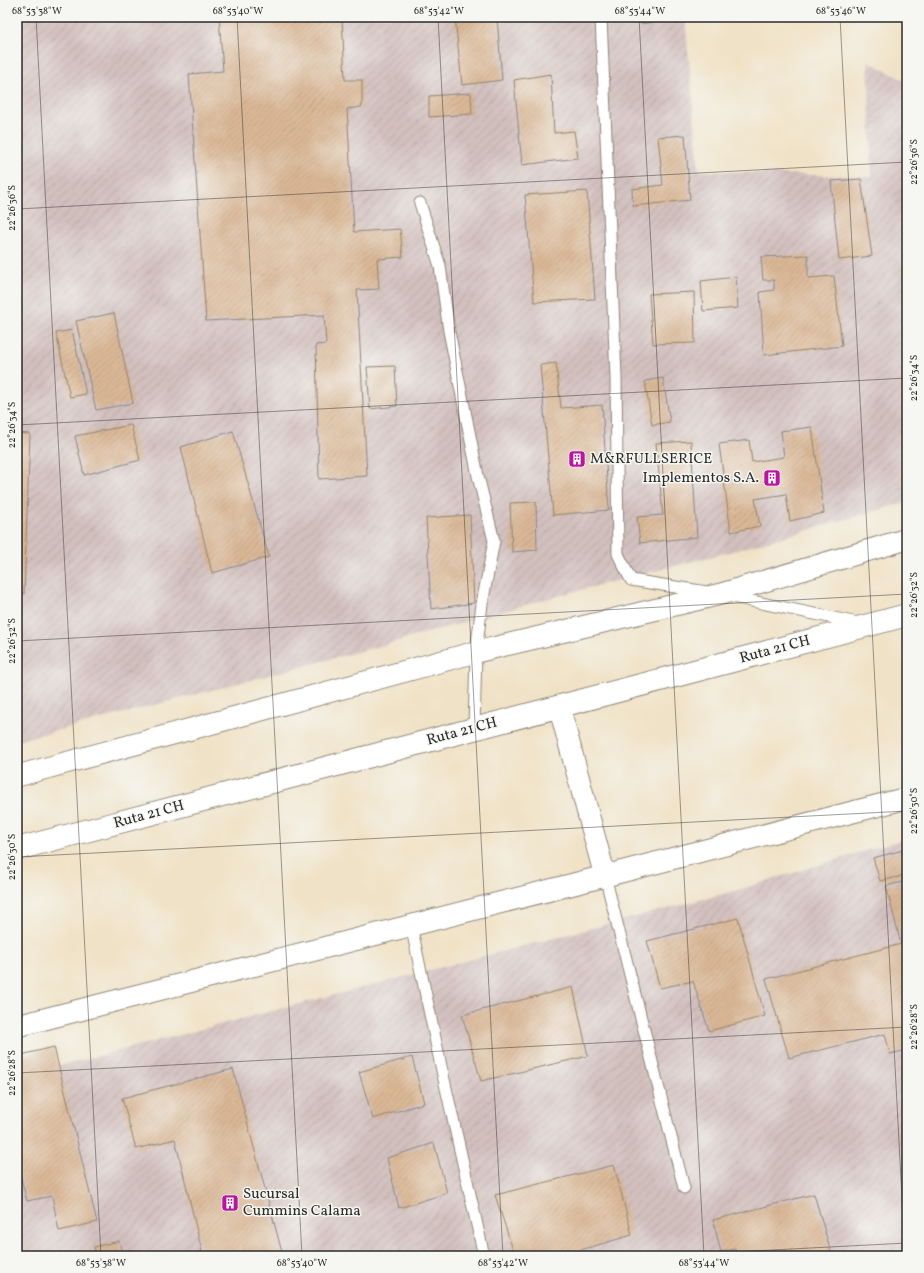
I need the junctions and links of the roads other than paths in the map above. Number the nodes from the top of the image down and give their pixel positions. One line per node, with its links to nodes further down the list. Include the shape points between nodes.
1 (600, 17): 4 (lane, via 616,377 618,554 631,580)
2 (420, 203): 7 (lane, via 440,266 449,331 478,476 494,541)
3 (907, 539): 4 (street)
4 (721, 594): 6 (lane); 7 (street)
5 (902, 618): 6 (highway, Ruta 21 CH)
6 (868, 625): 8 (highway, Ruta 21 CH)
7 (476, 652): 9 (lane); 10 (street)
8 (559, 706): 9 (highway, Ruta 21 CH); 13 (street)
9 (474, 729): 12 (highway, Ruta 21 CH)
10 (17, 776)
11 (907, 798): 13 (street)
12 (17, 849)
13 (605, 876): 14 (street); 16 (lane)
14 (412, 926): 15 (street); 17 (lane)
15 (17, 1026)
16 (684, 1188)
17 (484, 1256)

